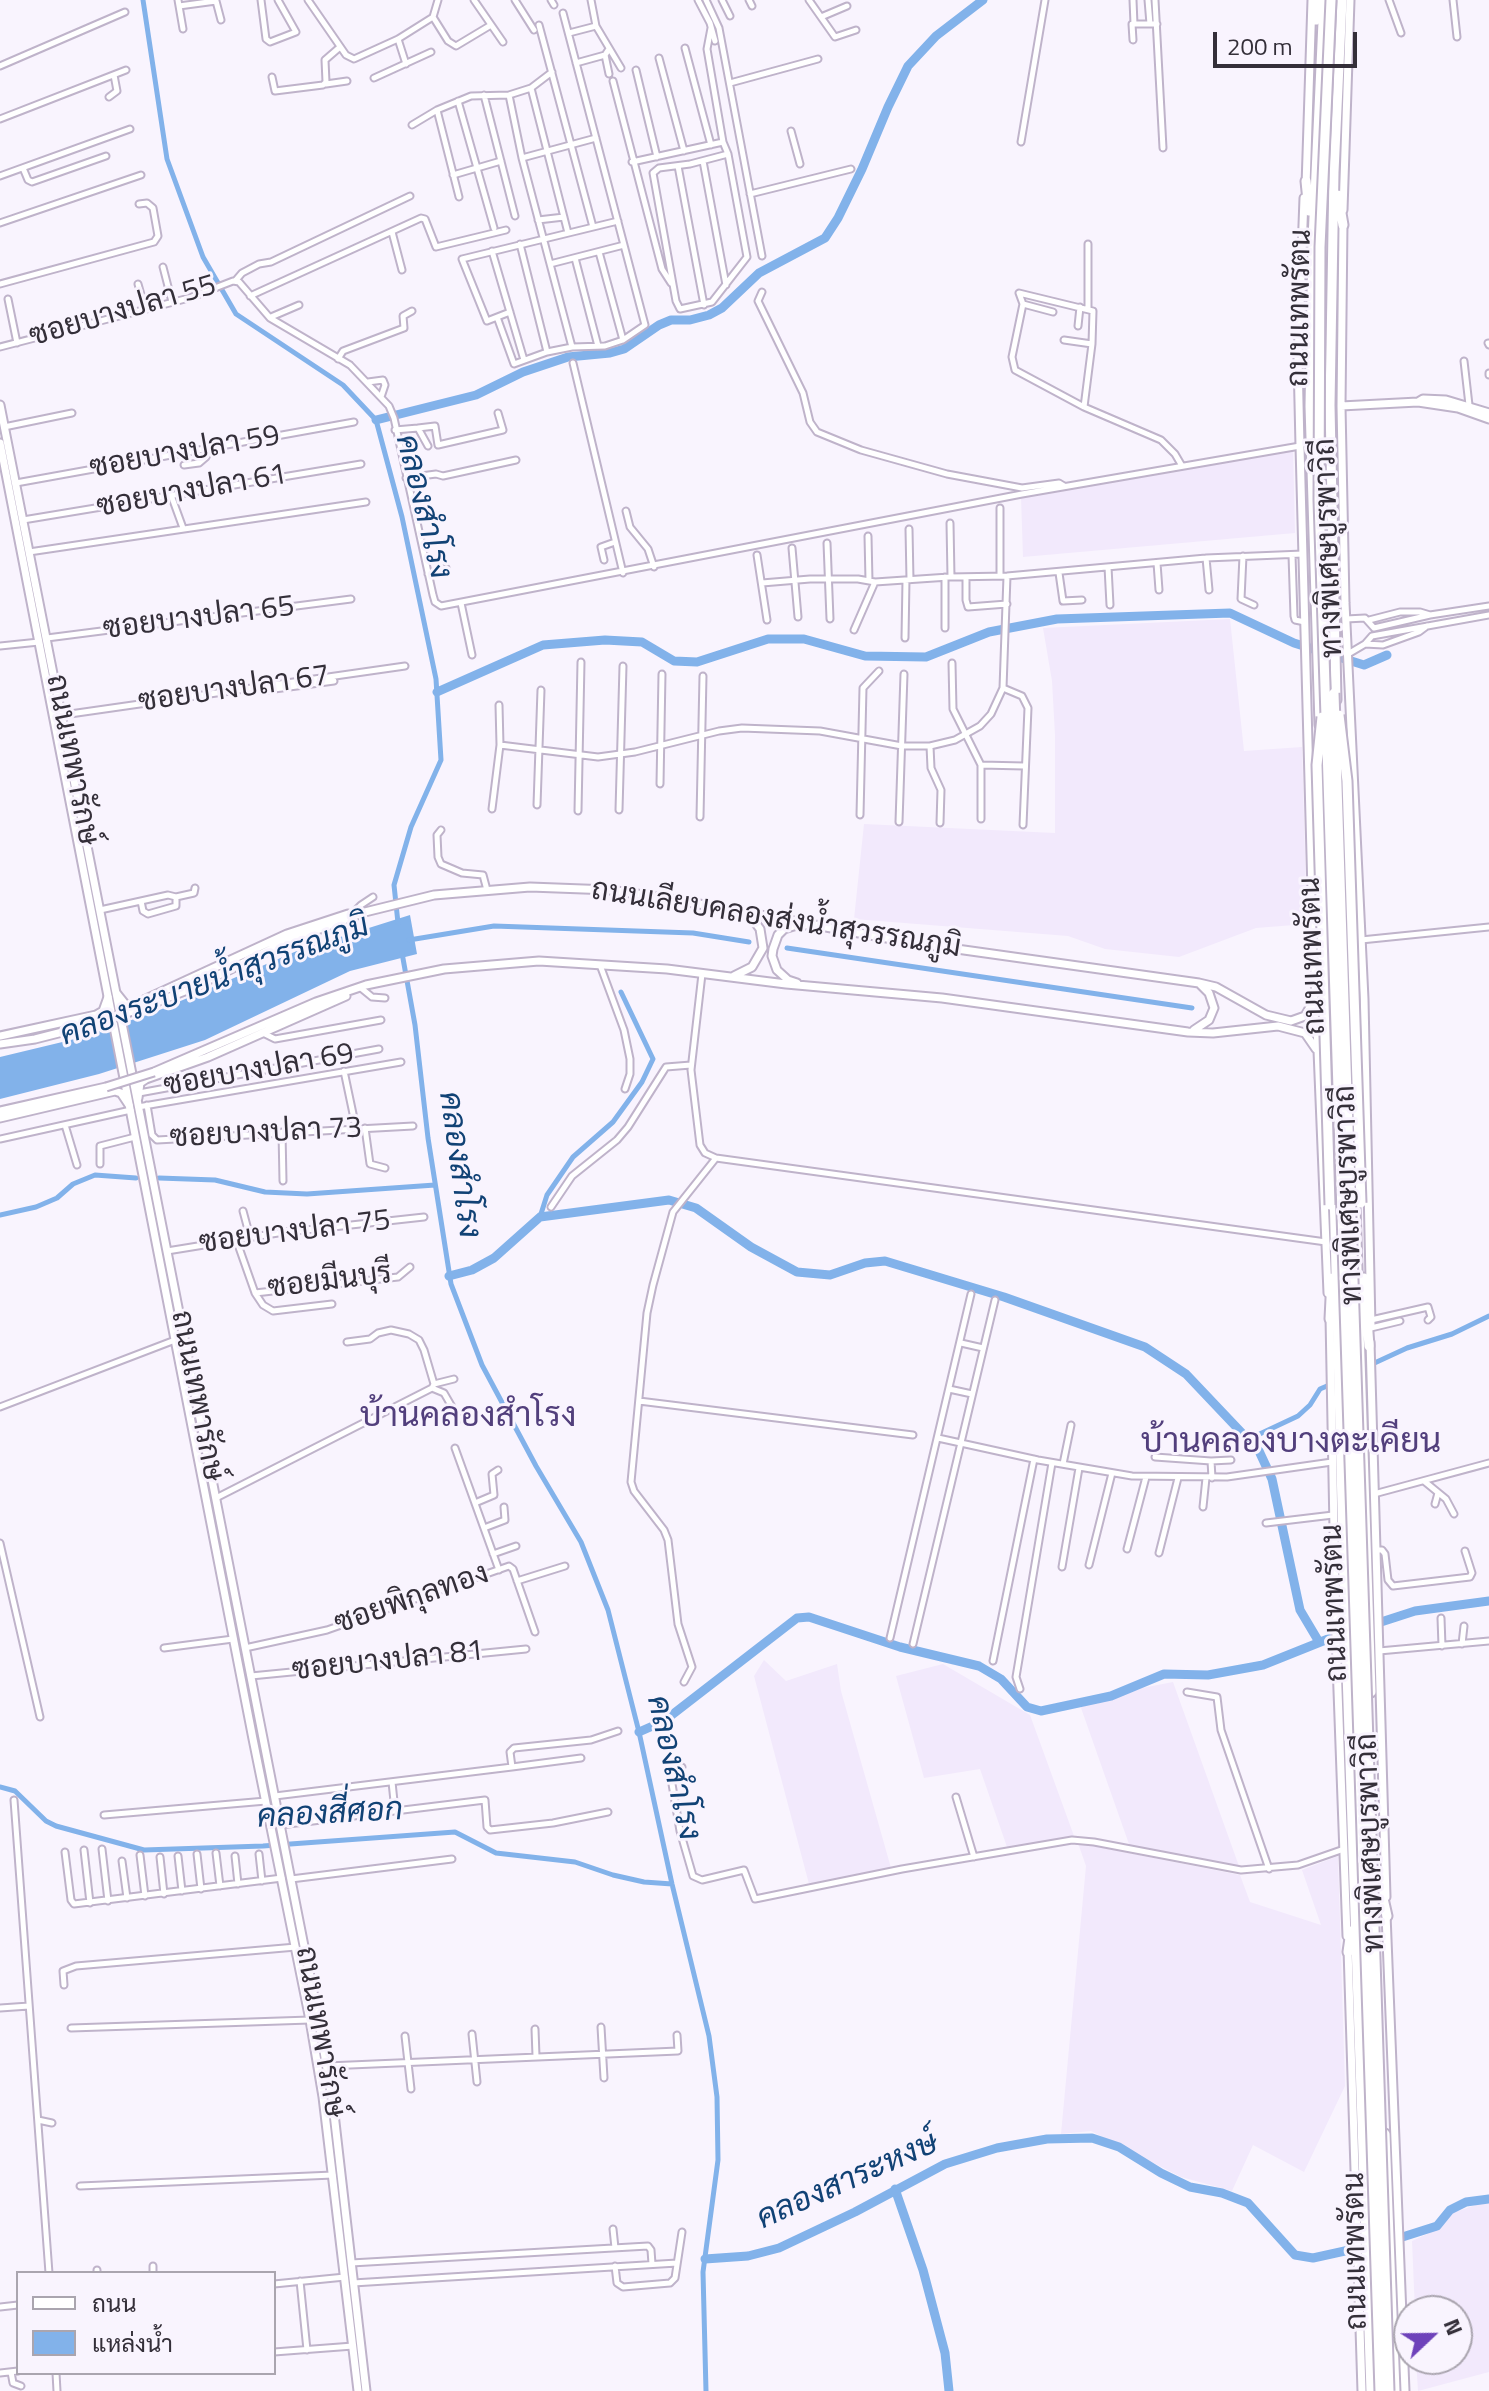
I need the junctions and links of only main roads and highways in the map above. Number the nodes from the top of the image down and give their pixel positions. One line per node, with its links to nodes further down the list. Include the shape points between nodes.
1 (1315, 0): 7 (main road, ถนนเทพรัตน)
2 (1324, 0): 9 (highway, ถนนเทพรัตน)
3 (1331, 0): 17 (highway, ทางพิเศษบูรพาวิถี, bridge, via 1318,401)
4 (1340, 0): 6 (highway, ถนนเทพรัตน); 17 (highway, ทางพิเศษบูรพาวิถี, via 1326,327)
5 (1350, 0): 8 (main road, ถนนเทพรัตน)
6 (1334, 172): 8 (highway); 19 (highway, ถนนเทพรัตน, via 1330,405)
7 (1306, 181): 9 (highway); 28 (main road, ถนนเทพรัตน, via 1300,446)
8 (1343, 225): 12 (main road, ถนนเทพรัตน)
9 (1313, 239): 33 (highway, ถนนเทพรัตน, via 1310,406 1320,696)
10 (1418, 402): 12 (main road); 13 (main road); 13 (main road, via 1469,405)
11 (0, 405): 15 (main road, ถนนเทพารักษ์)
12 (1341, 406): 18 (main road, ถนนเทพรัตน)
13 (1489, 416)
14 (0, 443): 15 (main road, ถนนเทพารักษ์)
15 (19, 521): 16 (main road, ถนนเทพารักษ์); 16 (main road, ถนนเทพารักษ์)
16 (43, 640): 27 (main road, ถนนเทพารักษ์); 27 (main road, ถนนเทพารักษ์, via 63,715)
17 (1330, 693): 37 (highway, bridge, via 1317,765 1333,1264); 38 (highway, bridge, via 1343,731 1347,781); 53 (highway, ทางพิเศษบูรพาวิถี, bridge); 54 (highway, ทางพิเศษบูรพาวิถี, bridge)
18 (1353, 767): 19 (main road); 38 (main road, ถนนเทพรัตน)
19 (1340, 784): 32 (highway, ถนนเทพรัตน)
20 (732, 908): 21 (main road, ถนนเลียบคลองส่งน้ำสุวรรณภูมิ, via 610,890 530,887 434,895); 22 (main road, ถนนเลียบคลองส่งน้ำสุวรรณภูมิ); 23 (main road, via 755,921 763,948 748,971)
21 (360, 913): 27 (main road, via 287,934 133,1005); 31 (main road, ถนนเลียบคลองส่งน้ำสุวรรณภูมิ, bridge, via 139,1009)
22 (837, 928): 24 (main road, ถนนเลียบคลองส่งน้ำสุวรรณภูมิ); 26 (main road, via 797,925 784,929 775,941 772,956 777,970)
23 (723, 978): 25 (main road, ถนนเลียบคลองส่งน้ำสุวรรณภูมิ, via 539,961 444,969); 26 (main road, ถนนเลียบคลองส่งน้ำสุวรรณภูมิ)
24 (1199, 983): 28 (main road, ถนนเลียบคลองส่งน้ำสุวรรณภูมิ, via 1291,1021 1305,1016); 29 (main road, via 1213,1001 1212,1013 1205,1025)
25 (366, 986): 34 (main road, via 146,1079 140,1083); 35 (main road, ถนนเลียบคลองส่งน้ำสุวรรณภูมิ, bridge, via 154,1072)
26 (807, 986): 29 (main road, ถนนเลียบคลองส่งน้ำสุวรรณภูมิ, via 942,998)
27 (112, 994): 30 (main road, via 96,1015); 34 (main road, ถนนเทพารักษ์, bridge)
28 (1316, 996): 33 (main road, ถนนเทพรัตน)
29 (1188, 1032): 33 (main road, ถนนเลียบคลองส่งน้ำสุวรรณภูมิ, via 1278,1026 1305,1033)
30 (0, 1036)
31 (0, 1044)
32 (1349, 1048): 33 (highway); 42 (highway, ถนนเทพรัตน)
33 (1322, 1050): 37 (main road, ถนนเทพรัตน); 44 (highway, ถนนเทพรัตน, via 1337,1263)
34 (137, 1106): 36 (main road, via 115,1091); 39 (main road, ถนนเทพารักษ์); 40 (main road, ถนนเทพารักษ์, via 136,1137)
35 (0, 1111)
36 (0, 1118)
37 (1330, 1319): 46 (main road, ถนนเทพรัตน)
38 (1369, 1346): 45 (main road, ถนนเทพรัตน)
39 (224, 1538): 40 (main road); 41 (main road, ถนนเทพารักษ์)
40 (215, 1541): 41 (main road, ถนนเทพารักษ์, via 266,1801)
41 (279, 1831): 43 (main road, ถนนเทพารักษ์)
42 (1375, 1863): 45 (highway); 47 (highway, ถนนเทพรัตน)
43 (287, 1879): 50 (main road, ถนนเทพารักษ์, via 333,2175); 51 (main road, ถนนเทพารักษ์, via 327,2066)
44 (1355, 1894): 46 (highway); 48 (highway, ถนนเทพรัตน)
45 (1387, 1916): 47 (main road, ถนนเทพรัตน)
46 (1348, 1952): 48 (main road, ถนนเทพรัตน)
47 (1394, 2240): 54 (highway, ถนนเทพรัตน); 54 (main road); 55 (main road, ถนนเทพรัตน)
48 (1362, 2241): 49 (highway, ถนนเทพรัตน)
49 (1361, 2254): 52 (highway, ถนนเทพรัตน); 52 (main road)
50 (358, 2391)
51 (366, 2391)
52 (1366, 2391)
53 (1380, 2391)
54 (1394, 2391)
55 (1405, 2391)

